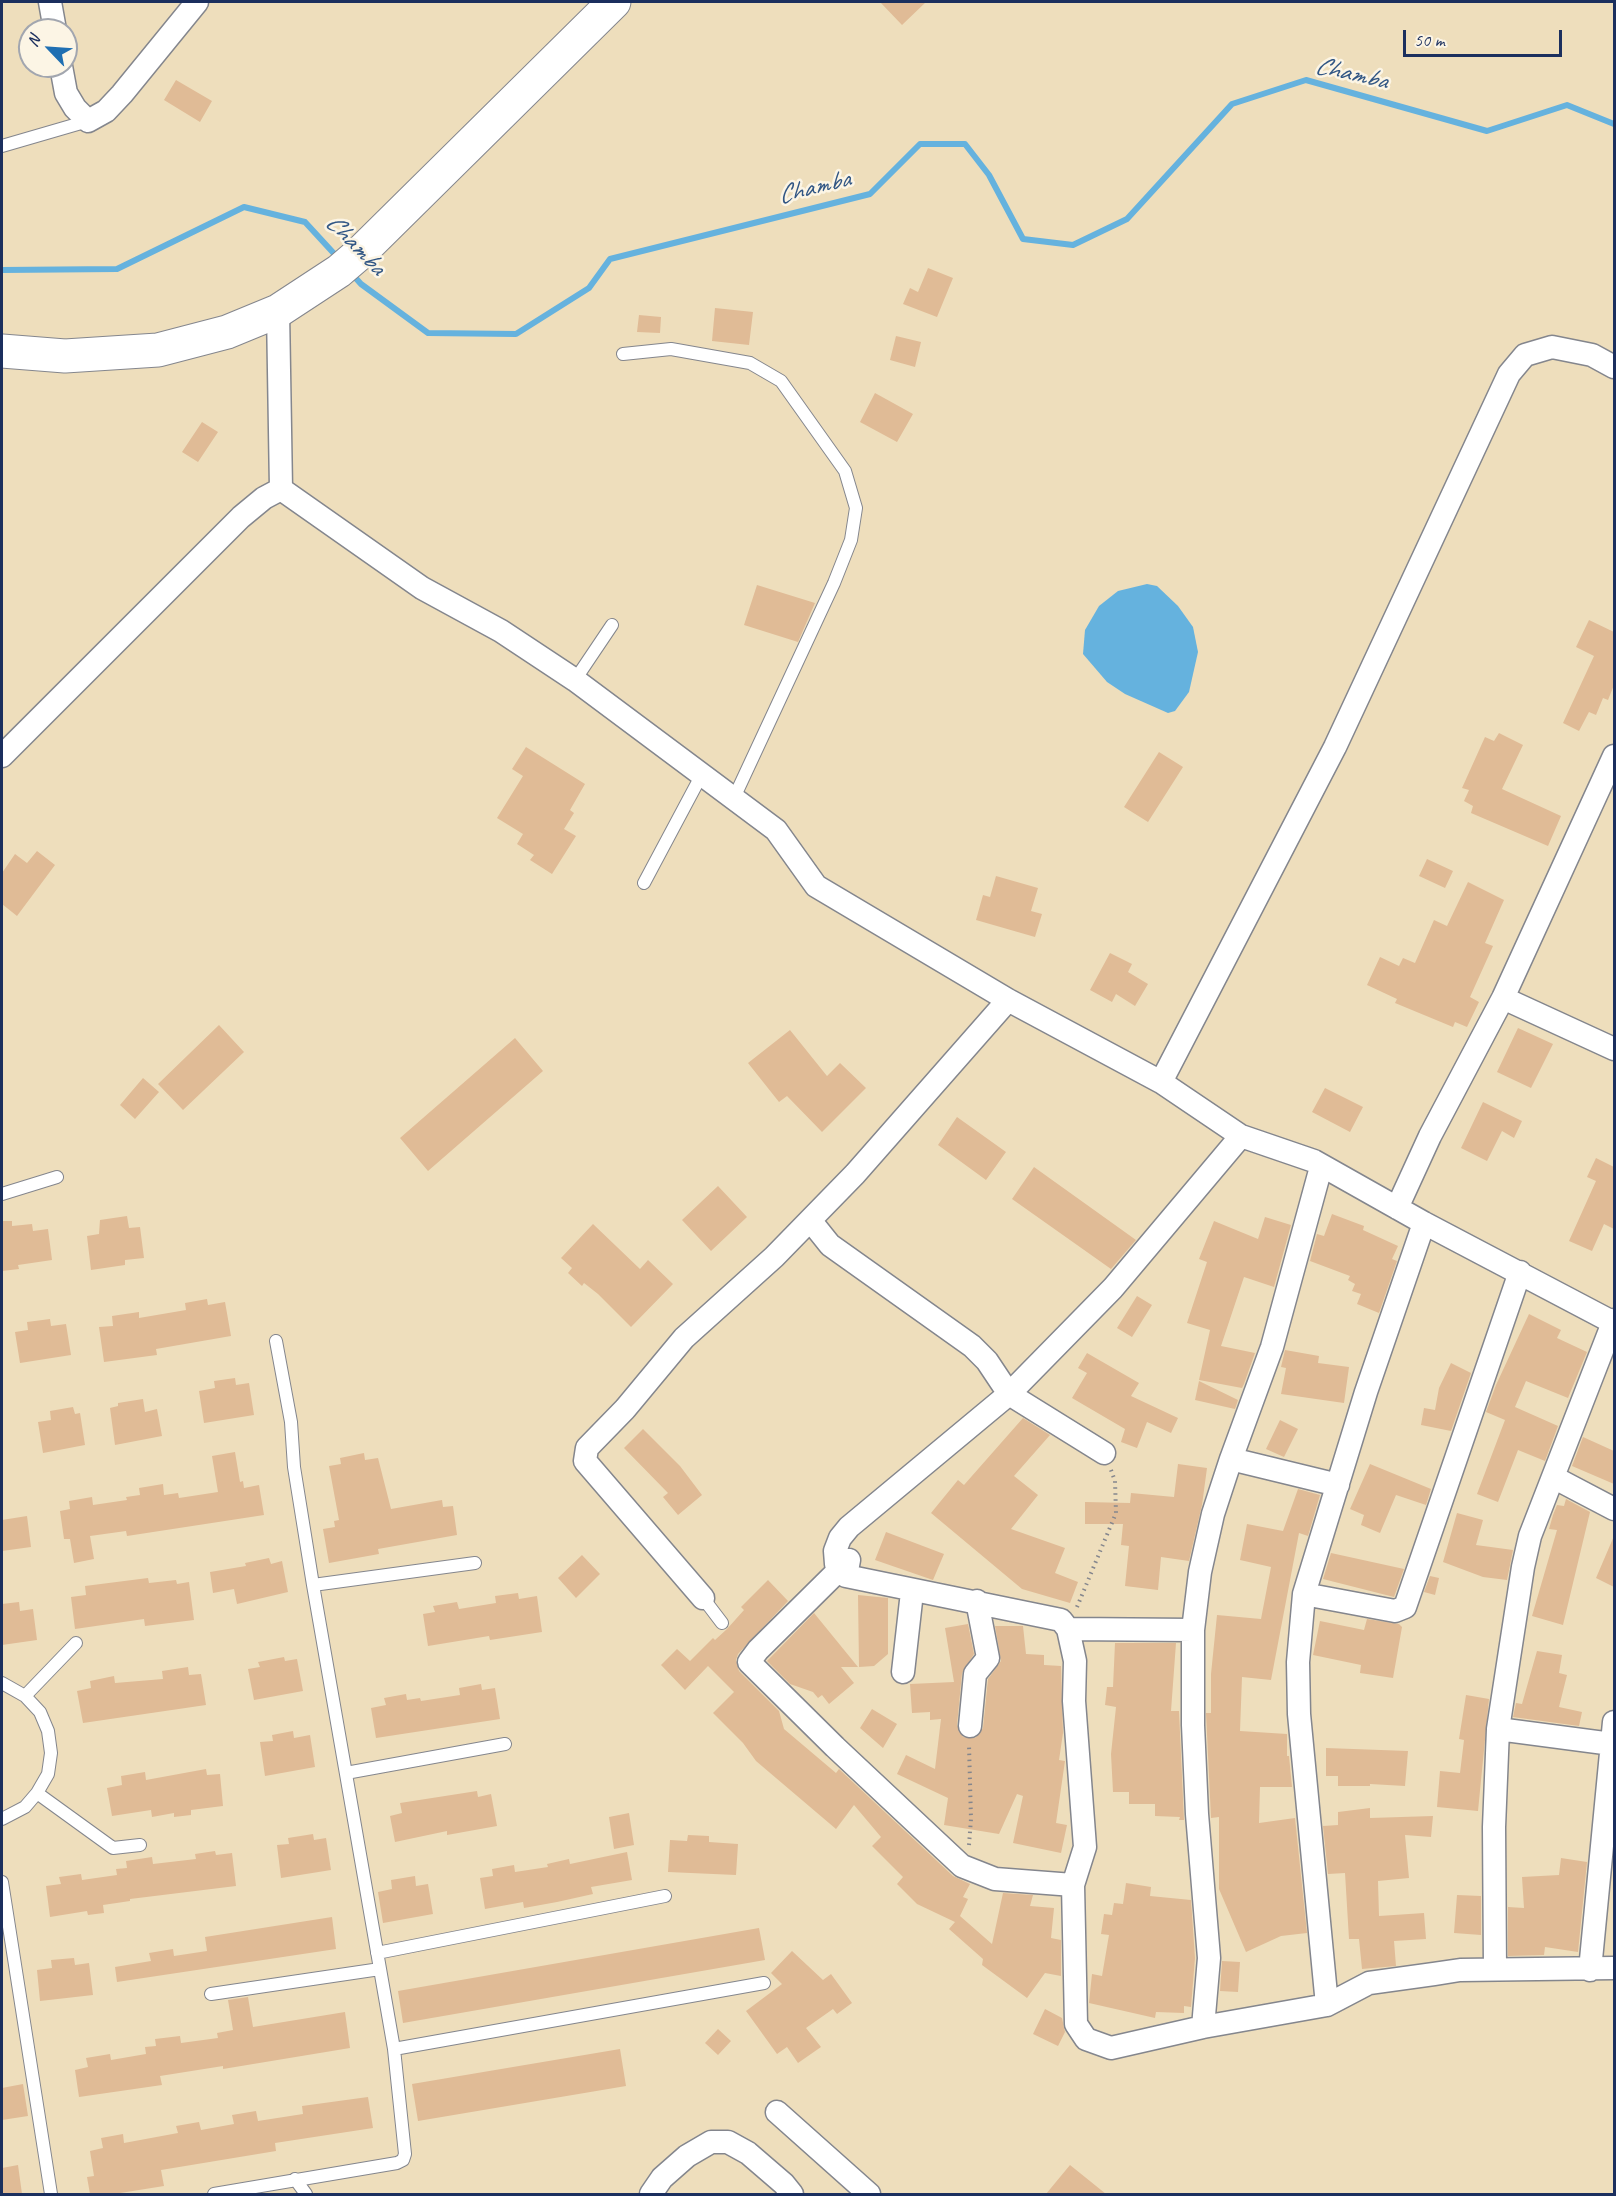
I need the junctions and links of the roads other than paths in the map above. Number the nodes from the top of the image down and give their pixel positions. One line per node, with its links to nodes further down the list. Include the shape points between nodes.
1 (50, 2): 4 (street)
2 (197, 2): 6 (street, via 106,111)
3 (614, 2): 8 (main road, via 349,262)
4 (53, 18)
5 (63, 78): 6 (street)
6 (76, 119): 7 (lane)
7 (2, 146)
8 (278, 311): 9 (main road, via 227,332 158,350 65,356); 12 (street)
9 (2, 351)
10 (623, 354): 18 (lane, via 671,349 750,363 781,381 846,471 856,508 851,540 834,583)
11 (1614, 367): 23 (street, via 1592,355 1552,347 1525,355 1509,374 1335,747)
12 (281, 489): 14 (street, via 422,588 501,632); 15 (street, via 242,517)
13 (612, 625): 14 (lane)
14 (575, 680): 17 (street)
15 (2, 756)
16 (1614, 756): 20 (street)
17 (701, 776): 18 (street); 19 (lane)
18 (733, 800): 21 (street, via 776,830 816,886)
19 (644, 882)
20 (1503, 998): 22 (street); 28 (street)
21 (1008, 1000): 23 (street); 29 (street)
22 (1614, 1049)
23 (1161, 1082): 24 (street)
24 (1241, 1136): 25 (street, via 1314,1161); 34 (street, via 1113,1288)
25 (1321, 1167): 28 (street); 36 (street, via 1272,1347)
26 (57, 1177): 27 (lane)
27 (2, 1194)
28 (1397, 1208): 30 (street)
29 (810, 1220): 34 (street, via 830,1245 972,1346); 45 (street, via 684,1338 587,1448 585,1461)
30 (1424, 1223): 31 (street); 38 (street)
31 (1520, 1272): 32 (street); 44 (street, via 1405,1607 1395,1611)
32 (1614, 1322): 37 (street)
33 (276, 1341): 42 (lane)
34 (1008, 1394): 35 (street); 40 (street, via 849,1527 835,1551 836,1564)
35 (1104, 1453)
36 (1231, 1459): 38 (street); 49 (street, via 1213,1514)
37 (1553, 1477): 39 (street); 55 (street, via 1530,1536 1523,1567)
38 (1338, 1485): 44 (street)
39 (1614, 1509)
40 (849, 1560): 43 (street, via 846,1576); 63 (street, via 749,1662 962,1866 995,1879)
41 (475, 1563): 42 (lane)
42 (313, 1585): 58 (lane)
43 (912, 1592): 46 (street); 51 (street)
44 (1304, 1594): 72 (street, via 1298,1662 1299,1714)
45 (703, 1598): 47 (lane)
46 (977, 1602): 48 (street, via 1061,1620); 54 (street, via 988,1658 975,1674)
47 (722, 1623)
48 (1068, 1629): 49 (street); 63 (street, via 1075,1662 1074,1701 1085,1847)
49 (1193, 1630): 73 (street, via 1197,1814 1209,1958)
50 (76, 1643): 53 (lane)
51 (903, 1672)
52 (2, 1683): 53 (lane)
53 (25, 1696): 59 (lane, via 44,1722 51,1753 48,1774)
54 (970, 1726)
55 (1498, 1729): 56 (street); 68 (street, via 1494,1827)
56 (1613, 1733): 69 (street)
57 (504, 1744): 58 (lane)
58 (346, 1773): 65 (lane)
59 (37, 1793): 60 (lane, via 25,1807); 61 (lane, via 114,1848)
60 (2, 1819)
61 (140, 1845)
62 (2, 1882): 77 (lane)
63 (1073, 1885): 73 (street, via 1076,2024 1086,2039 1111,2048)
64 (665, 1896): 65 (lane)
65 (377, 1953): 67 (lane)
66 (1614, 1968): 69 (street)
67 (380, 1969): 71 (lane); 74 (lane)
68 (1496, 1970): 69 (street); 72 (street, via 1369,1983)
69 (1590, 1970)
70 (764, 1983): 74 (lane)
71 (211, 1994)
72 (1327, 2005): 73 (street)
73 (1203, 2027)
74 (394, 2049): 76 (lane, via 403,2160)
75 (777, 2112): 82 (street)
76 (295, 2179): 78 (lane); 79 (lane)
77 (51, 2194)
78 (214, 2194)
79 (306, 2194)
80 (651, 2194): 81 (street, via 662,2178 687,2156 711,2142 728,2142 748,2153)
81 (792, 2194)
82 (869, 2194)

